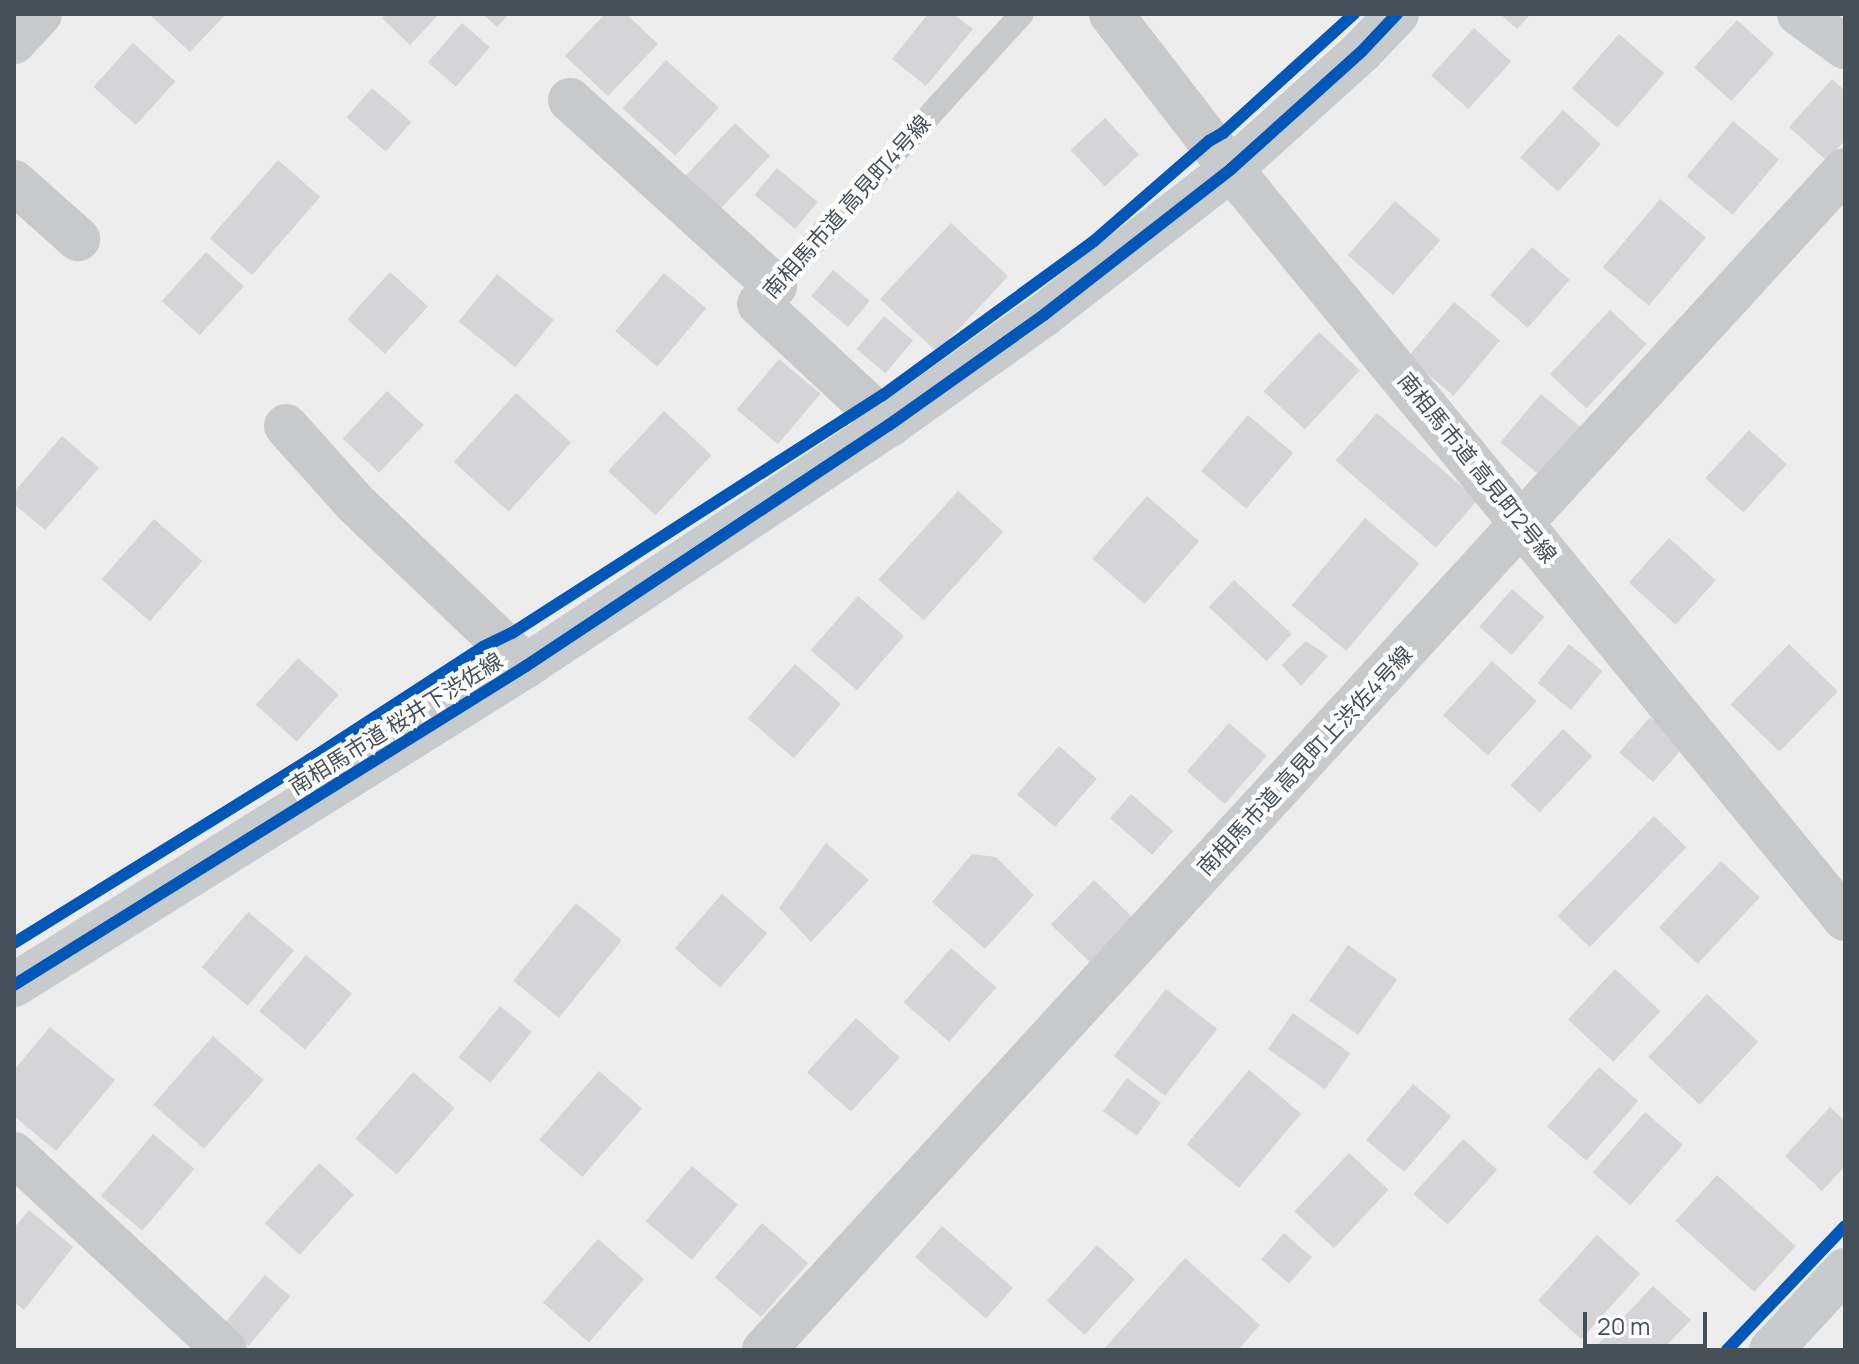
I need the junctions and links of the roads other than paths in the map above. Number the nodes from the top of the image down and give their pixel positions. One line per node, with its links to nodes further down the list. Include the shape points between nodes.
1 (40, 14): 6 (street)
2 (1022, 14): 13 (lane, 南相馬市道 高見町4号線)
3 (1111, 14): 9 (street, 南相馬市道 高見町2号線)
4 (1397, 14): 9 (street, 南相馬市道 桜井下渋佐線)
5 (1799, 14): 7 (street)
6 (14, 42)
7 (1845, 47)
8 (570, 100): 13 (street)
9 (1231, 169): 14 (street, 南相馬市道 桜井下渋佐線, via 1045,314); 16 (street, 南相馬市道 高見町2号線)
10 (1845, 170): 16 (street, 南相馬市道 高見町上渋佐4号線)
11 (14, 182): 12 (street)
12 (78, 239)
13 (767, 295): 14 (street, 南相馬市道 高見町4号線)
14 (889, 425): 17 (street, 南相馬市道 桜井下渋佐線)
15 (286, 426): 17 (street, via 355,503)
16 (1523, 524): 18 (street, 南相馬市道 高見町2号線); 23 (street, 南相馬市道 高見町上渋佐4号線)
17 (526, 666): 19 (street, 南相馬市道 桜井下渋佐線)
18 (1845, 919)
19 (14, 985)
20 (14, 1154): 22 (street)
21 (1845, 1270): 24 (street)
22 (225, 1350)
23 (764, 1350)
24 (1771, 1350)

